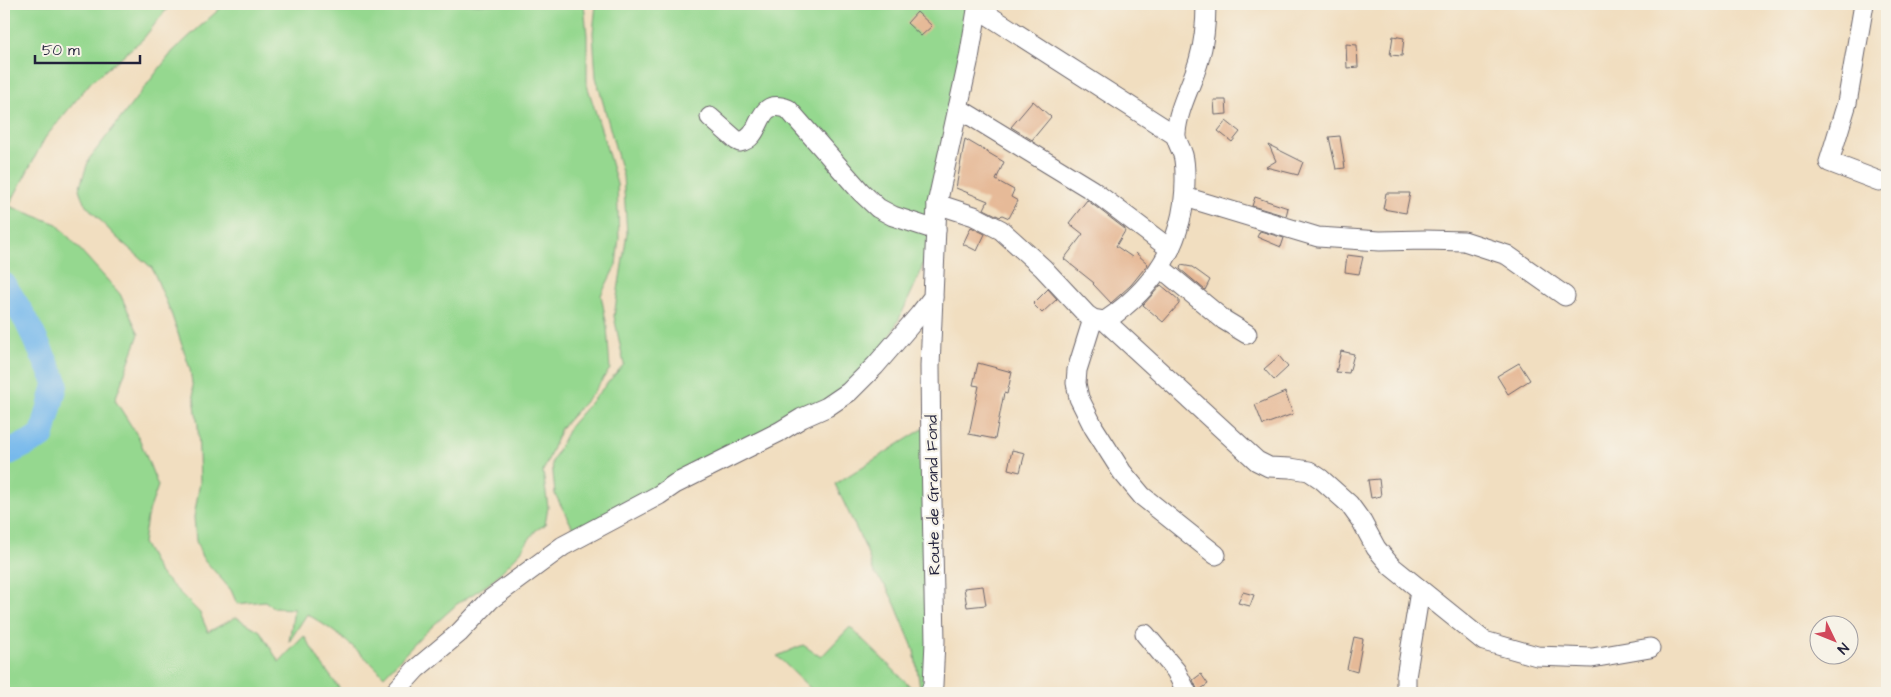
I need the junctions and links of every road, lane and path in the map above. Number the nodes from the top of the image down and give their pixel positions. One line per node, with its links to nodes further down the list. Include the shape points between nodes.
1 (1206, 4): 6 (street, via 1199,60 1184,98)
2 (1864, 4): 7 (street, via 1847,103 1829,162)
3 (977, 6): 4 (street, Route de Grand Fond); 6 (street)
4 (958, 108): 9 (street, Route de Grand Fond); 11 (street, via 1092,190)
5 (710, 117): 10 (street, via 740,142 751,136 771,106 788,109 878,208)
6 (1175, 135): 8 (street, via 1183,156)
7 (1879, 181)
8 (1185, 197): 11 (street); 13 (street, via 1318,237 1464,241 1507,255)
9 (937, 204): 10 (street, Route de Grand Fond); 15 (street, via 974,216 1000,230 1079,307)
10 (936, 230): 14 (street, Route de Grand Fond)
11 (1170, 249): 12 (street)
12 (1161, 268): 15 (street, via 1118,313); 16 (street, via 1224,320)
13 (1565, 296)
14 (933, 297): 21 (street, via 849,392 828,407 675,484 563,546 492,600); 22 (street, Route de Grand Fond, via 930,425 935,641)
15 (1099, 320): 17 (street, via 1077,370 1079,398 1122,472 1142,496); 18 (street, via 1257,461 1269,467 1309,471 1321,479 1349,504 1391,566)
16 (1247, 334)
17 (1216, 554)
18 (1420, 591): 20 (street, via 1484,640 1537,656 1592,658); 24 (street)
19 (1145, 634): 23 (street, via 1176,671)
20 (1650, 648)
21 (394, 693)
22 (930, 693)
23 (1187, 693)
24 (1406, 693)

